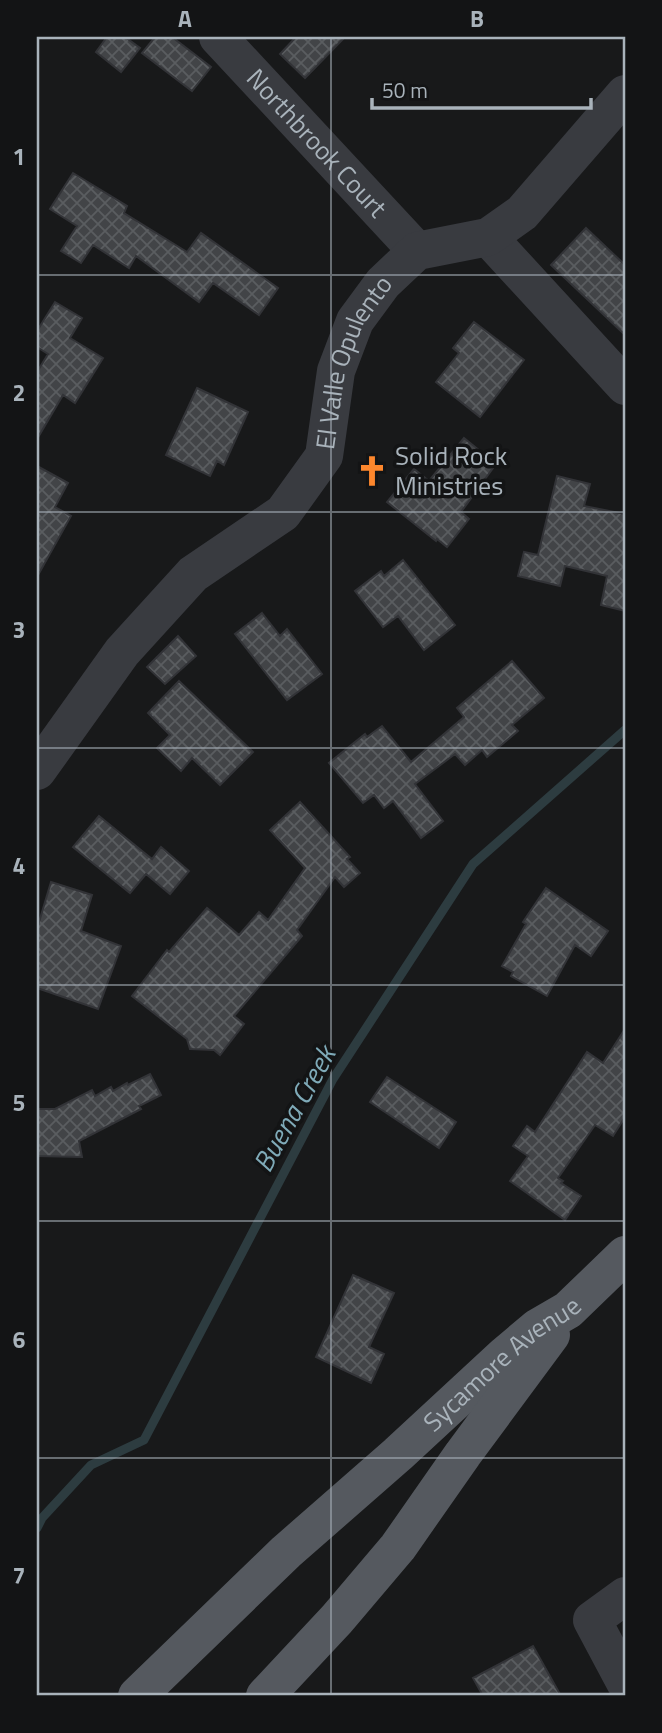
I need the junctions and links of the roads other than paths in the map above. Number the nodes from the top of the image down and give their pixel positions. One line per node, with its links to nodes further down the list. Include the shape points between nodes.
1 (218, 37): 4 (street, Northbrook Court)
2 (625, 94): 3 (street, El Valle Opulento, via 522,213)
3 (488, 237): 4 (street, El Valle Opulento); 5 (street)
4 (417, 251): 6 (street, El Valle Opulento, via 383,283 355,321 336,371 324,456 284,513 193,574 122,652)
5 (625, 386)
6 (37, 771)
7 (625, 1255): 8 (main road)
8 (568, 1310): 11 (main road, Sycamore Avenue, via 505,1355 286,1552); 12 (main road, Sycamore Avenue, via 398,1547)
9 (625, 1596): 10 (street, via 592,1620)
10 (625, 1682)
11 (136, 1696)
12 (265, 1696)

